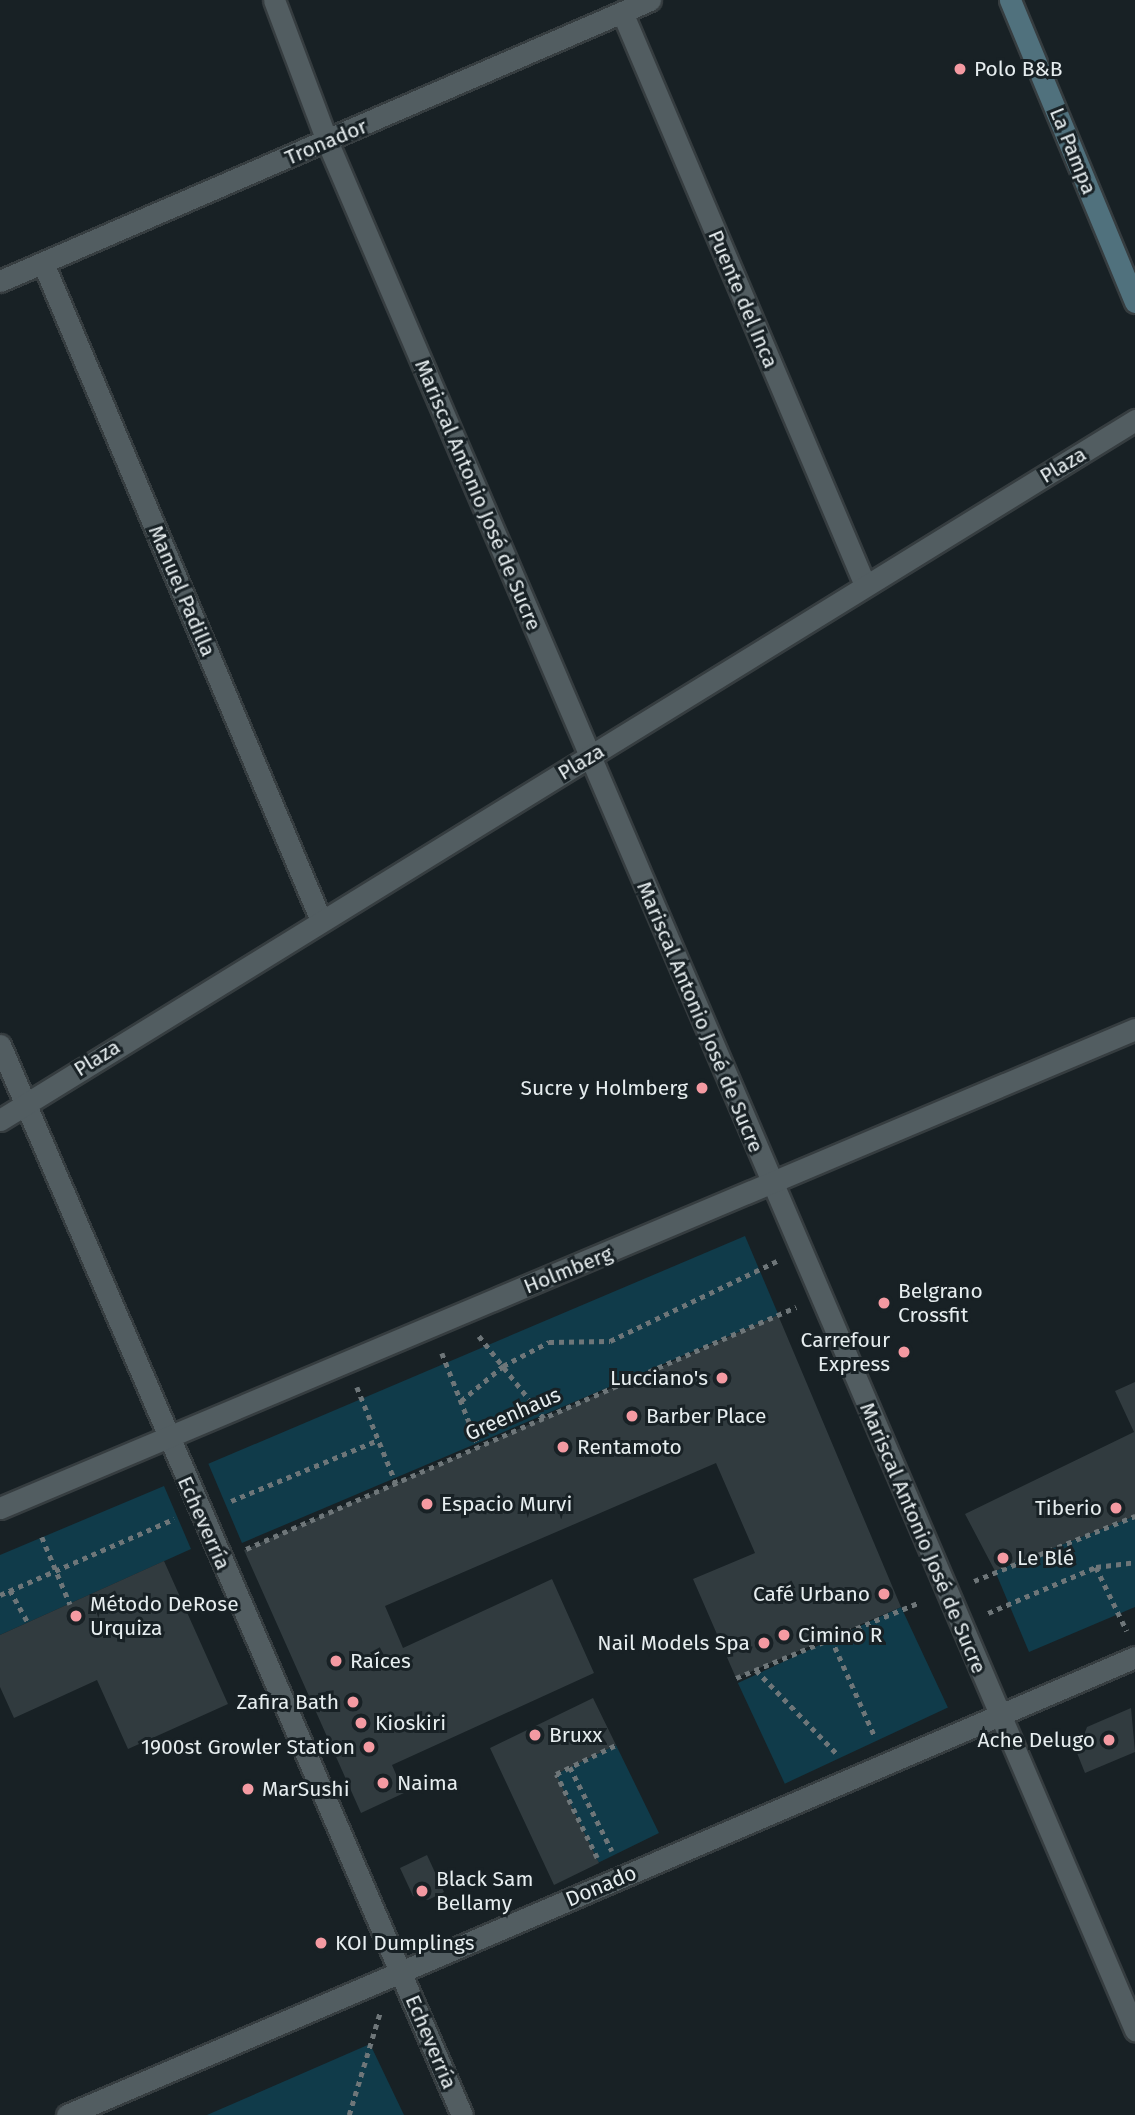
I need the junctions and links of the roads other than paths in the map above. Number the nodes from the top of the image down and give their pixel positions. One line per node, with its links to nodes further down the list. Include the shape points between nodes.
1 (274, 0): 5 (street, Mariscal Antonio José de Sucre)
2 (650, 0): 4 (street, Tronador)
3 (1010, 0): 8 (street, La Pampa)
4 (622, 12): 5 (street, Tronador); 10 (street, Puente del Inca)
5 (327, 141): 6 (street, Tronador); 11 (street, Mariscal Antonio José de Sucre)
6 (43, 263): 7 (street, Tronador); 12 (street, Manuel Padilla)
7 (0, 281)
8 (1135, 302)
9 (1135, 420): 10 (street, Plaza)
10 (865, 585): 11 (street, Plaza)
11 (590, 757): 12 (street, Plaza); 17 (street, Mariscal Antonio José de Sucre)
12 (320, 918): 15 (street, Plaza)
13 (1135, 1029): 17 (street, Holmberg)
14 (0, 1045): 15 (street, Echeverría)
15 (26, 1103): 16 (street, Plaza); 18 (street, Echeverría)
16 (0, 1120)
17 (771, 1186): 18 (street, Holmberg); 21 (street, Mariscal Antonio José de Sucre)
18 (165, 1437): 19 (street, Holmberg); 22 (street, Echeverría)
19 (0, 1508)
20 (1135, 1657): 21 (street, Donado)
21 (999, 1715): 22 (street, Donado); 23 (street, Mariscal Antonio José de Sucre)
22 (396, 1974): 24 (street, Donado); 25 (street, Echeverría)
23 (1135, 2030)
24 (67, 2115)
25 (462, 2115)

